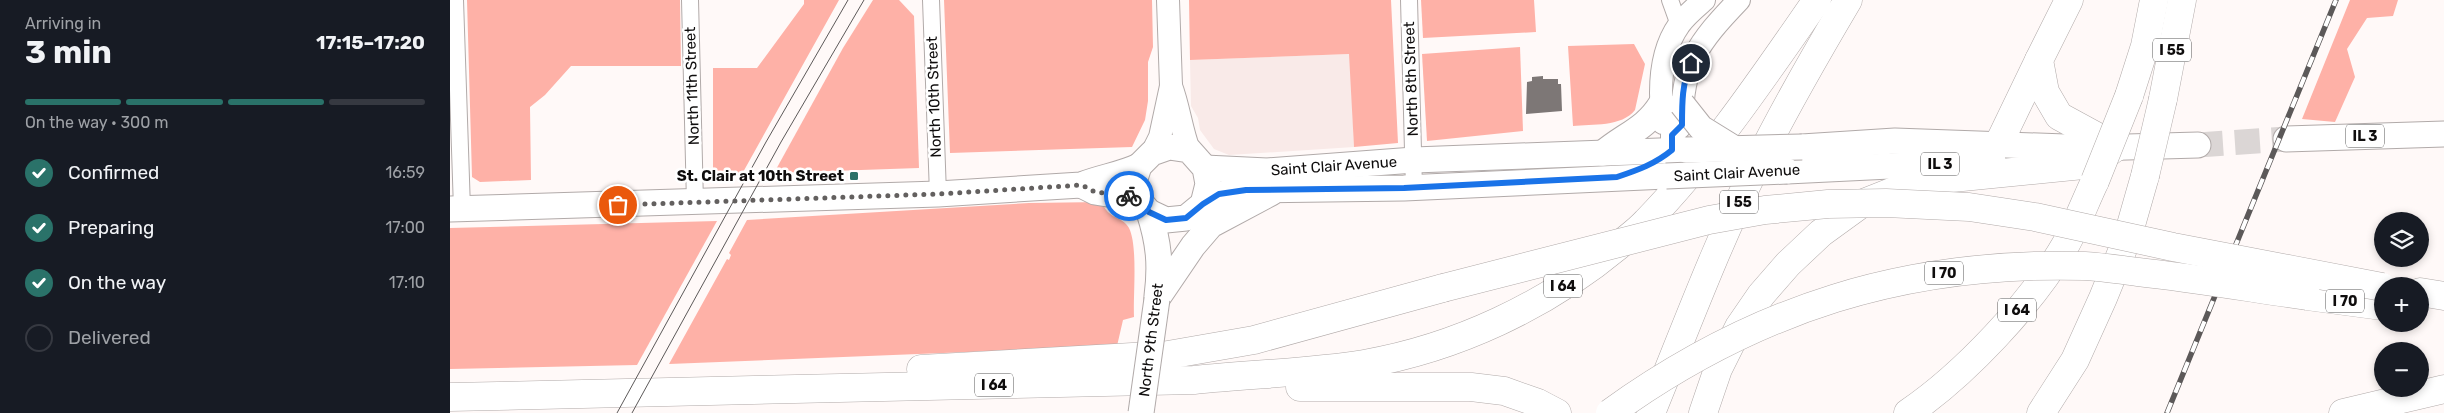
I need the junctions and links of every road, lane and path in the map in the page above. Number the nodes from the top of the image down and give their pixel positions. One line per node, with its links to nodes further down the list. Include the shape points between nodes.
1 (455, 0): 38 (street)
2 (690, 0): 36 (street, North 11th Street)
3 (931, 0): 35 (street, North 10th Street)
4 (1168, 0): 17 (main road)
5 (1409, 0): 29 (street, North 8th Street)
6 (1670, 0): 15 (street)
7 (1739, 0): 14 (main road)
8 (1817, 0): 48 (highway, I 64, via 1742,106 1646,223 1599,262 1557,289 1502,321 1440,344 1365,363 1310,371)
9 (1848, 0): 56 (highway, I 55, via 1756,166)
10 (2069, 0): 16 (highway)
11 (2154, 0): 23 (highway, I 64, bridge, via 2145,46 2129,96)
12 (2182, 0): 59 (highway, I 55, bridge, via 2163,99 2127,239 2075,360)
13 (1700, 1): 14 (street); 15 (main road)
14 (1718, 22): 18 (main road, via 1696,52)
15 (1679, 25): 18 (main road, via 1661,75)
16 (2039, 60): 21 (highway); 23 (highway, IL 3, via 2045,92 2059,116)
17 (1171, 86): 25 (main road, via 1180,108 1182,132); 28 (main road, via 1160,137)
18 (1671, 104): 24 (main road, bridge); 26 (main road); 27 (main road, via 1682,125)
19 (2444, 134): 20 (main road, IL 3)
20 (2286, 139)
21 (1999, 143): 23 (main road, Saint Clair Avenue); 24 (main road, Saint Clair Avenue, bridge, via 1895,141); 30 (highway)
22 (2198, 145): 23 (main road, Saint Clair Avenue / IL 3)
23 (2106, 147): 30 (main road, Saint Clair Avenue / IL 3); 57 (highway, via 2102,157 2083,165 1932,180 1899,188 1861,204 1821,233 1761,295 1739,327 1718,369); 58 (highway, I 64, bridge, via 2066,244 2032,292 1976,358)
24 (1735, 149): 27 (main road, Saint Clair Avenue, bridge)
25 (1188, 150): 28 (main road, via 1169,147); 31 (main road)
26 (1603, 153): 27 (main road, Saint Clair Avenue); 29 (main road, Saint Clair Avenue)
27 (1675, 154): 30 (main road, Saint Clair Avenue / IL 3, bridge, via 1706,174); 33 (main road, Saint Clair Avenue / IL 3, via 1617,177)
28 (1145, 160): 32 (main road, via 1120,175); 37 (main road, via 1134,182)
29 (1414, 160): 31 (main road, Saint Clair Avenue, via 1267,171); 33 (street, North 8th Street)
30 (1979, 163)
31 (1205, 168): 39 (main road, via 1208,184)
32 (1082, 185): 35 (main road); 37 (main road)
33 (1414, 188): 34 (main road, Saint Clair Avenue / IL 3)
34 (1275, 191): 39 (main road, Saint Clair Avenue / IL 3, via 1246,190 1219,194); 44 (main road, via 1212,225 1192,246)
35 (938, 194): 36 (main road)
36 (696, 203): 38 (main road)
37 (1144, 206): 39 (main road, via 1166,220); 40 (main road, North 9th Street, via 1156,235)
38 (456, 209)
39 (1195, 211): 40 (main road, North 9th Street)
40 (1160, 266): 44 (main road, North 9th Street)
41 (2374, 285): 50 (highway, bridge, via 2035,217 1969,207 1828,204 1709,220 1254,340 1168,355 871,371)
42 (2429, 294): 43 (highway)
43 (2444, 296)
44 (1157, 299): 53 (main road, North 9th Street, bridge)
45 (2374, 305): 55 (highway, I 70, bridge, via 2087,266 2006,266 1930,275 1866,288 1799,310 1723,342 1652,383)
46 (2429, 311): 47 (highway)
47 (2444, 313)
48 (1194, 380): 50 (highway, I 64); 54 (highway, via 1234,386 1471,387 1504,391)
49 (2444, 389): 60 (highway)
50 (794, 390): 51 (highway, I 64)
51 (450, 397)
52 (2444, 408): 61 (highway)
53 (1142, 413)
54 (1557, 413)
55 (1610, 413)
56 (1651, 413)
57 (1703, 413)
58 (1908, 413)
59 (2041, 413)
60 (2343, 413)
61 (2425, 413)

